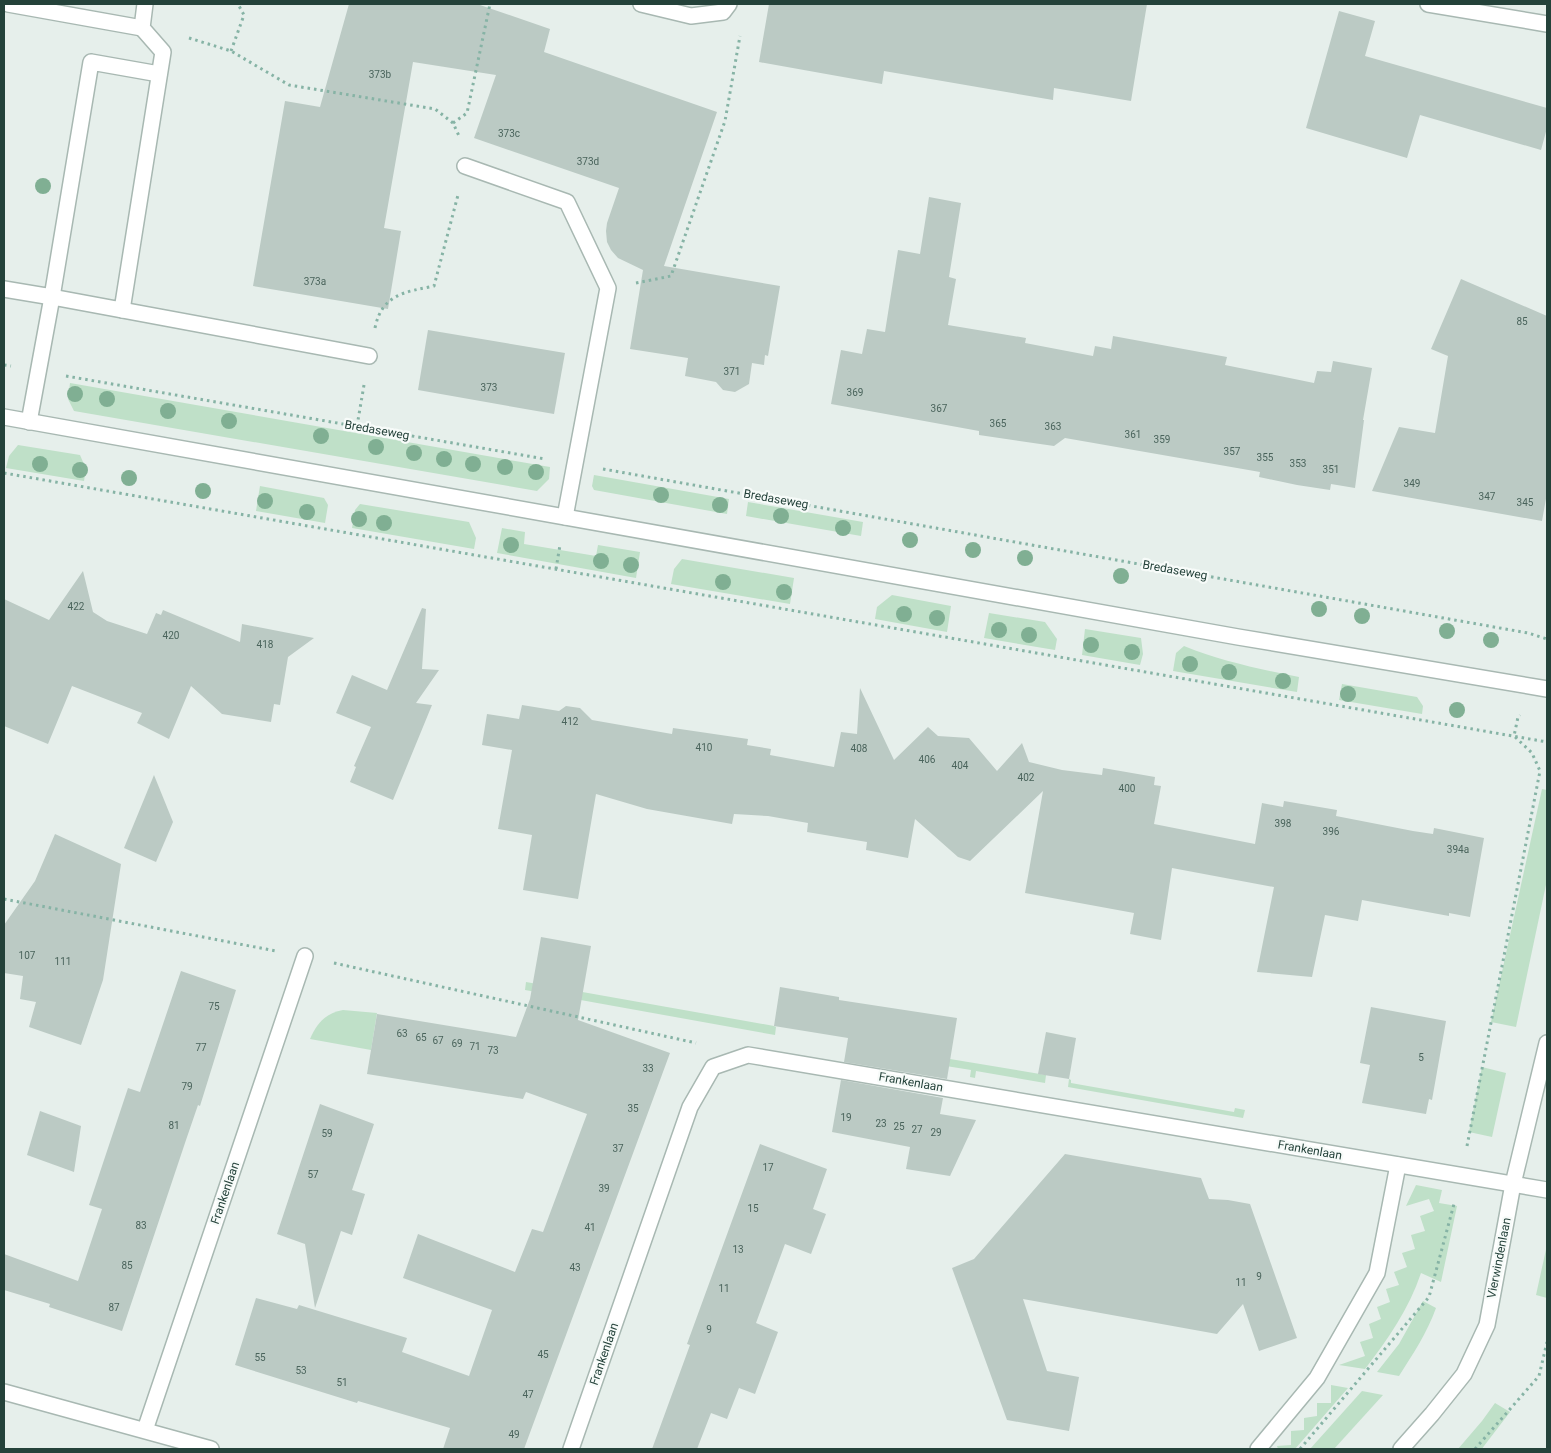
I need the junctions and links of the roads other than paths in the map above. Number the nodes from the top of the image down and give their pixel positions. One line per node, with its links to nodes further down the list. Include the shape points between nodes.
1 (8, 4): 7 (street)
2 (145, 4): 7 (street)
3 (641, 4): 5 (street, via 691,16)
4 (1428, 4): 6 (street)
5 (726, 8)
6 (1547, 24)
7 (142, 28): 8 (street, via 163,52)
8 (159, 74): 11 (street, via 91,62); 12 (street)
9 (465, 166): 16 (street, via 567,202 608,288)
10 (4, 289): 11 (street)
11 (52, 297): 12 (street); 15 (street)
12 (122, 310): 13 (street)
13 (369, 356)
14 (4, 418): 15 (street)
15 (29, 422): 16 (street)
16 (565, 517): 17 (street, via 1238,637)
17 (1546, 688)
18 (305, 956): 24 (street, Frankenlaan)
19 (1547, 1043): 21 (street, Vierwindenlaan)
20 (1398, 1165): 21 (street, Frankenlaan); 26 (street, Frankenlaan, via 748,1055 713,1067 690,1106); 27 (street, via 1377,1273 1317,1378)
21 (1513, 1184): 22 (street, Frankenlaan); 28 (street, Vierwindenlaan, via 1487,1325 1464,1374)
22 (1547, 1190)
23 (4, 1392): 24 (street)
24 (145, 1430): 25 (street)
25 (211, 1449)
26 (571, 1449)
27 (1258, 1449)
28 (1401, 1449)

